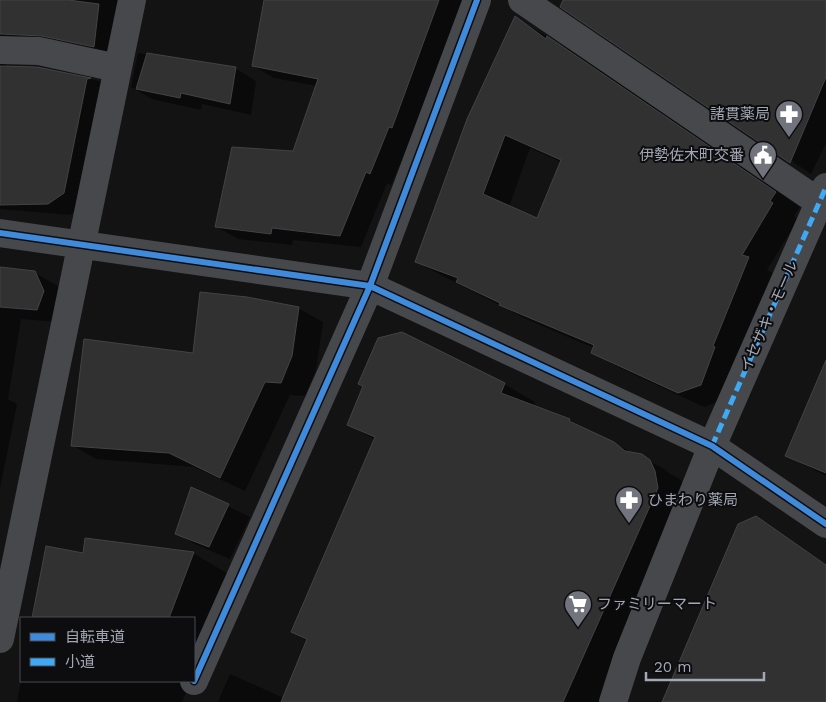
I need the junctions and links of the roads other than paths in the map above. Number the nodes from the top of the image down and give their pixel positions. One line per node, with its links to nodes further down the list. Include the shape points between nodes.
1 (132, 0): 5 (street)
2 (476, 0): 9 (street)
3 (522, 0): 6 (street)
4 (0, 50): 5 (street, via 39,51)
5 (117, 68): 8 (street)
6 (824, 198): 10 (street, イセザキ・モール)
7 (0, 233): 8 (street)
8 (81, 244): 9 (street); 12 (street)
9 (370, 286): 10 (street); 13 (street)
10 (712, 446): 11 (street); 16 (street, イセザキ・モール, via 627,658)
11 (826, 524)
12 (0, 639)
13 (195, 679)
14 (194, 682): 15 (street)
15 (184, 702)
16 (613, 702)

